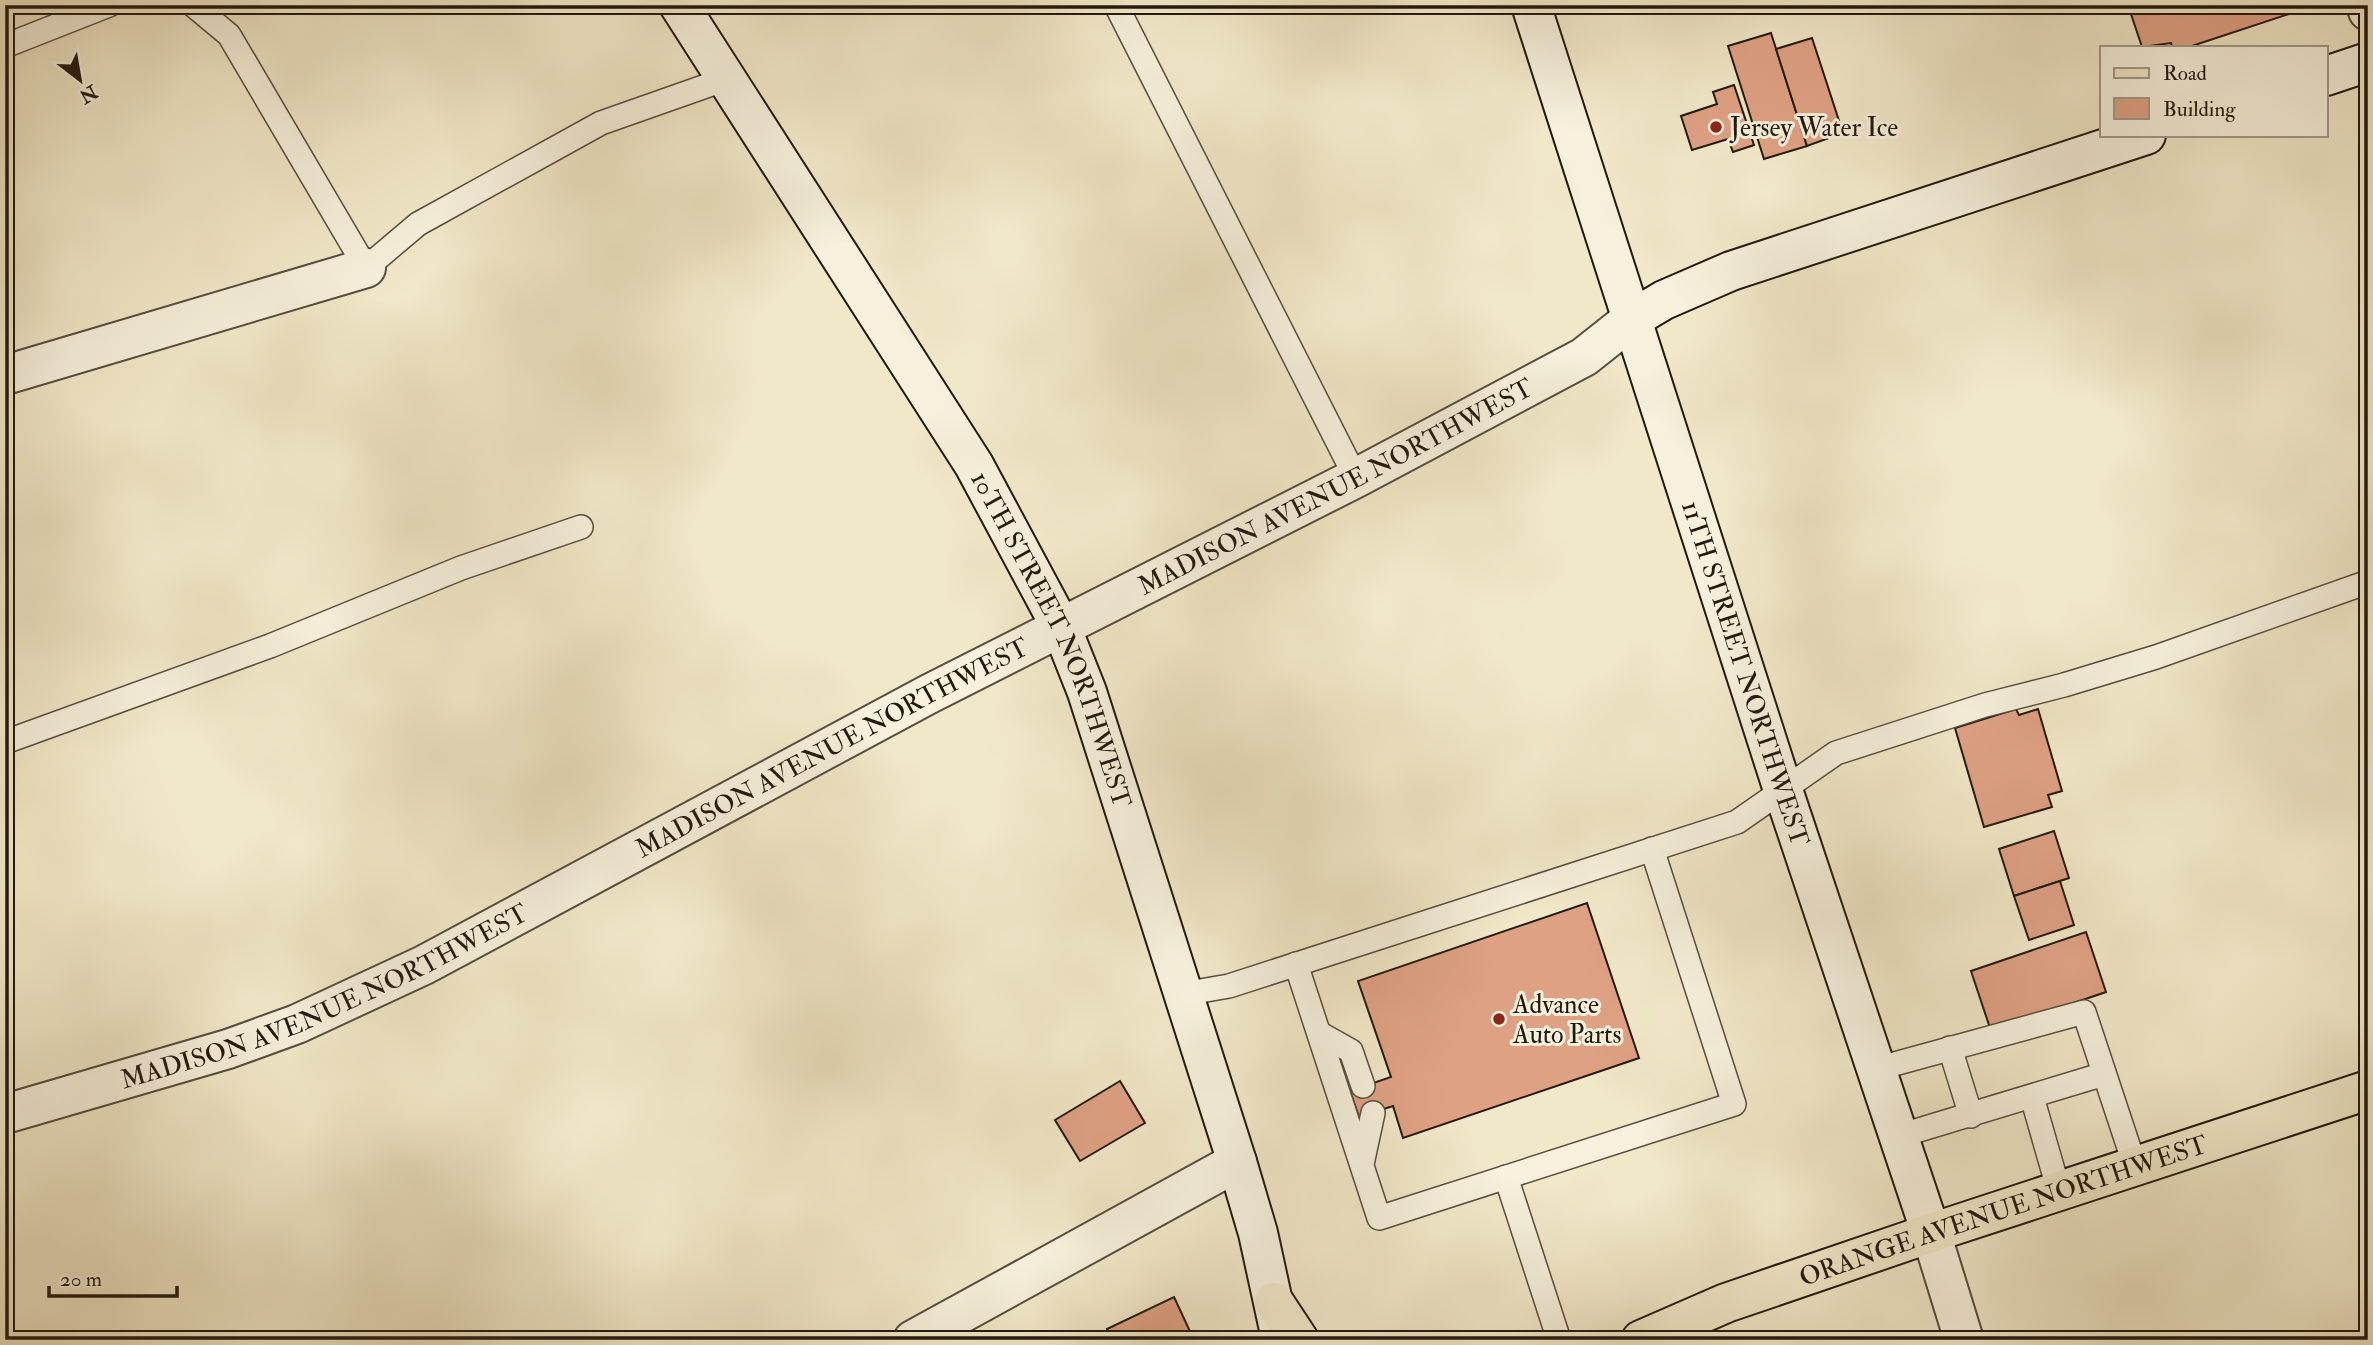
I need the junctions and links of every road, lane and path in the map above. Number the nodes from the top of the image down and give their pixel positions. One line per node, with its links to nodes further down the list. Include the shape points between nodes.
1 (109, 5): 8 (lane)
2 (193, 5): 13 (lane, via 229,35)
3 (679, 5): 11 (street, 10TH STREET NORTHWEST)
4 (1116, 5): 16 (lane)
5 (1531, 5): 14 (street, 11TH STREET NORTHWEST)
6 (2366, 5): 7 (street)
7 (2368, 11)
8 (5, 46)
9 (2368, 62): 10 (street)
10 (2328, 75)
11 (726, 79): 13 (lane, via 601,123 418,224); 19 (street, 10TH STREET NORTHWEST, via 974,465)
12 (2143, 136): 14 (street, MADISON AVENUE NORTHWEST, via 1731,271)
13 (366, 268): 15 (street)
14 (1632, 318): 16 (street, MADISON AVENUE NORTHWEST, via 1584,357); 21 (street, 11TH STREET NORTHWEST)
15 (5, 375)
16 (1356, 478): 19 (street, MADISON AVENUE NORTHWEST)
17 (581, 527): 20 (lane)
18 (2368, 582): 21 (lane, via 2156,657 1836,753)
19 (1062, 629): 24 (street, 10TH STREET NORTHWEST, via 1087,692); 33 (street, MADISON AVENUE NORTHWEST, via 929,694 424,965 297,1024 228,1049)
20 (5, 741)
21 (1783, 790): 22 (lane, via 1737,822); 27 (street, 11TH STREET NORTHWEST)
22 (1652, 849): 23 (lane); 39 (lane, via 1734,1104)
23 (1296, 964): 24 (lane, via 1228,986); 25 (lane)
24 (1183, 993): 36 (street, 10TH STREET NORTHWEST)
25 (1319, 1033): 29 (lane, via 1351,1051); 37 (lane)
26 (1950, 1048): 27 (lane); 28 (lane, via 2084,1012); 34 (lane)
27 (1876, 1069): 35 (street, 11TH STREET NORTHWEST)
28 (2104, 1074): 31 (lane); 38 (lane)
29 (1363, 1086)
30 (2368, 1090): 38 (main road, ORANGE AVENUE NORTHWEST)
31 (2032, 1097): 34 (lane); 40 (lane)
32 (1373, 1113): 37 (lane)
33 (5, 1114)
34 (1971, 1116): 35 (lane)
35 (1899, 1136): 41 (street, 11TH STREET NORTHWEST)
36 (1237, 1161): 42 (street, 10TH STREET NORTHWEST); 43 (street)
37 (1362, 1164): 39 (lane, via 1379,1217)
38 (2135, 1166): 40 (main road, ORANGE AVENUE NORTHWEST)
39 (1506, 1177): 46 (lane)
40 (2059, 1191): 41 (main road, ORANGE AVENUE NORTHWEST)
41 (1931, 1233): 47 (main road, ORANGE AVENUE NORTHWEST, via 1726,1303); 48 (street, 11TH STREET NORTHWEST)
42 (1274, 1302): 44 (street, 10TH STREET NORTHWEST); 45 (main road)
43 (913, 1340)
44 (1281, 1340)
45 (1299, 1340)
46 (1559, 1340)
47 (1641, 1340)
48 (1964, 1340)

